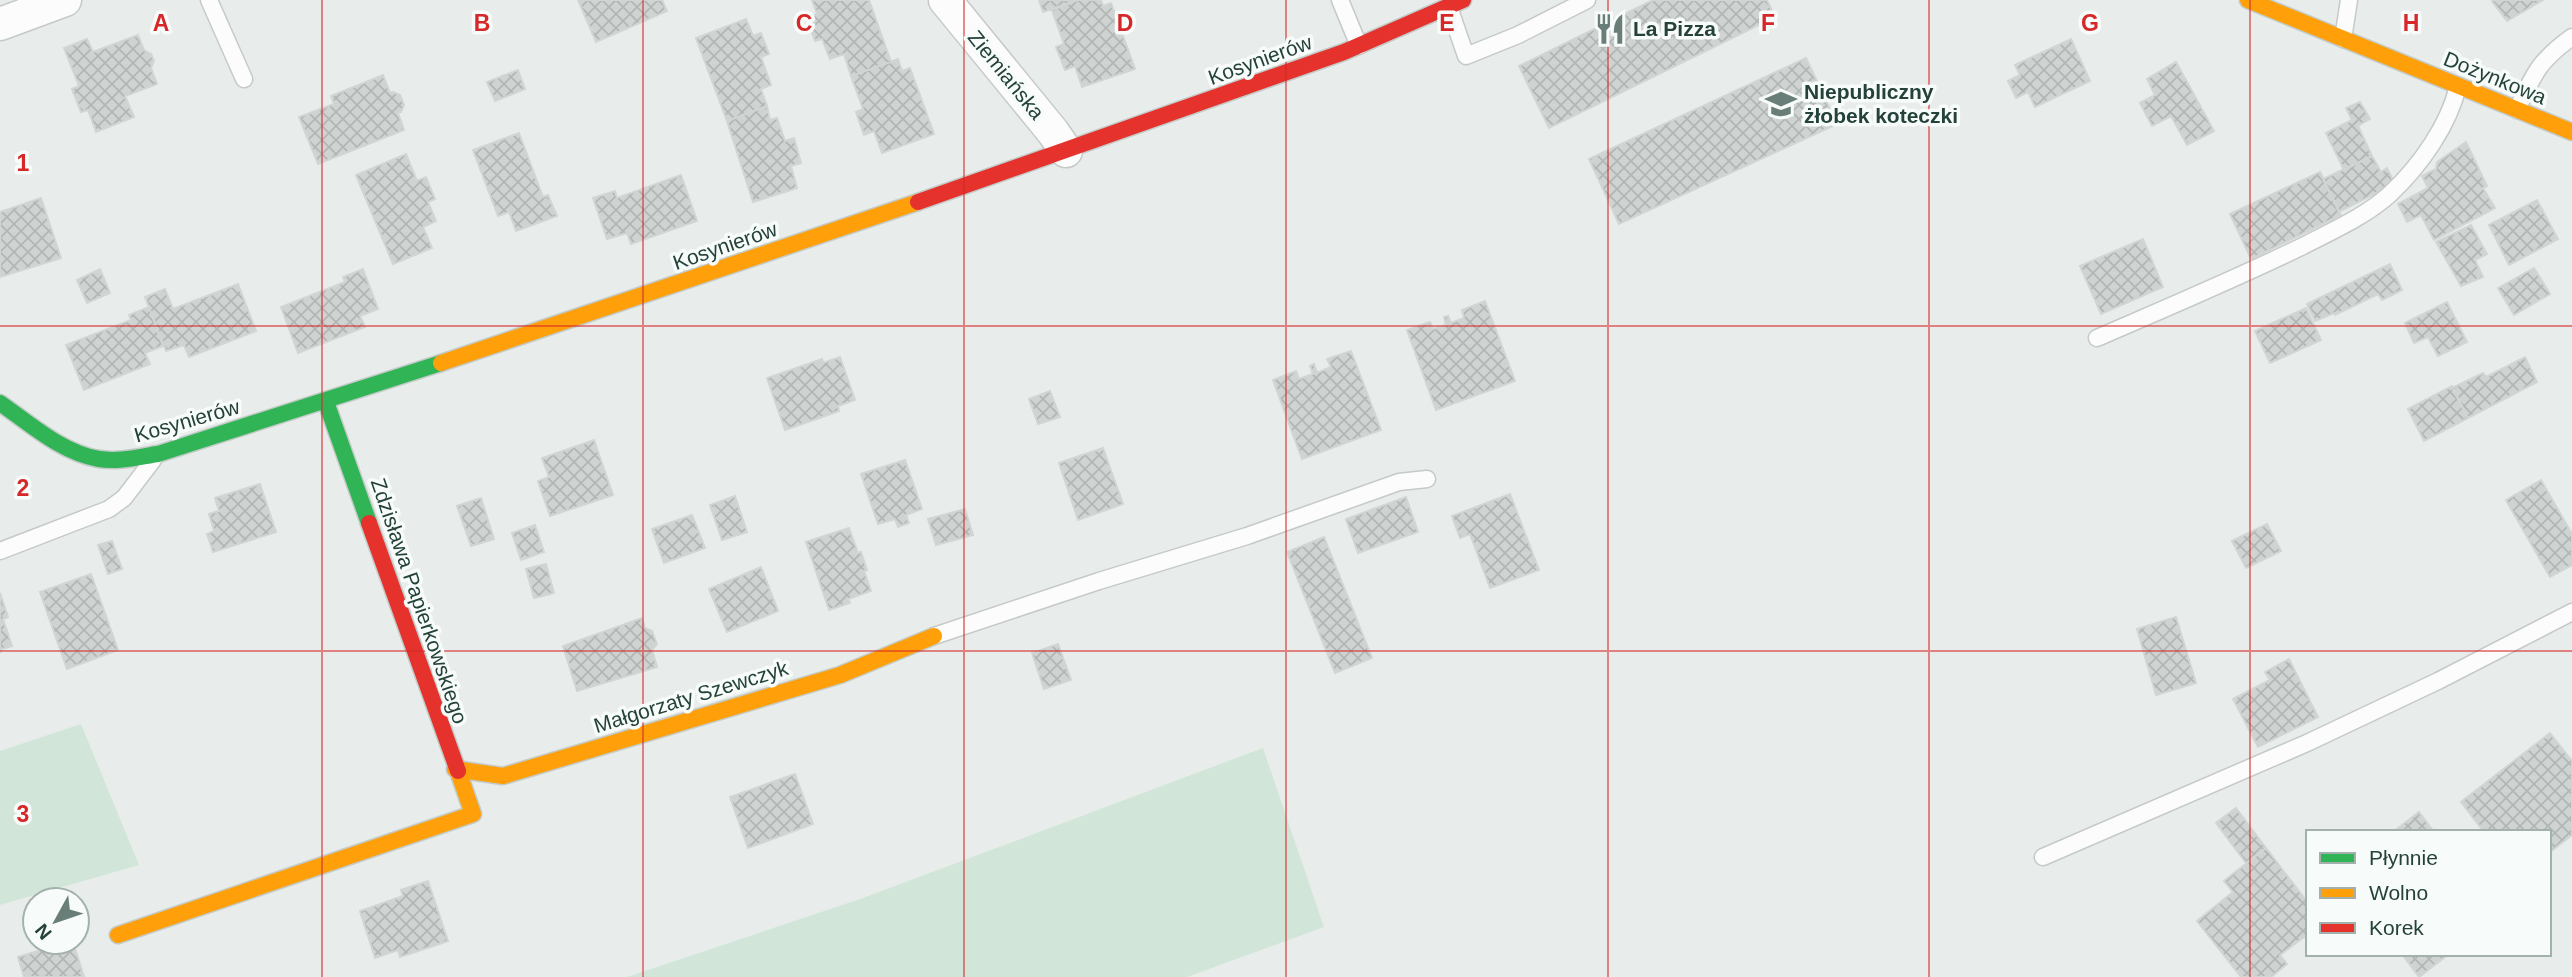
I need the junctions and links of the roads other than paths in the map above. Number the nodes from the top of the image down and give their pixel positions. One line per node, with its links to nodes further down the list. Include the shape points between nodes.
1 (65, 0): 9 (street)
2 (209, 0): 13 (lane)
3 (945, 0): 17 (street, Ziemiańska)
4 (1340, 0): 12 (lane)
5 (1587, 0): 8 (lane, via 1466,56)
6 (2248, 0): 11 (street, Dożynkowa)
7 (2349, 0): 11 (lane)
8 (1456, 3): 12 (street, Kosynierów)
9 (0, 24)
10 (2572, 37): 15 (lane, via 2547,56)
11 (2343, 39): 14 (street, Dożynkowa)
12 (1359, 46): 17 (street, Kosynierów)
13 (244, 79)
14 (2458, 86): 15 (street, Dożynkowa); 18 (lane, via 2453,108 2432,144 2390,194 2346,224 2257,268)
15 (2517, 110): 16 (street, Dożynkowa)
16 (2572, 132)
17 (1066, 151): 20 (street, Kosynierów)
18 (2097, 338)
19 (0, 402): 21 (street, Kosynierów, via 63,446 97,459)
20 (326, 402): 21 (street, Kosynierów); 26 (street, Zdzisława Papierkowskiego)
21 (158, 454): 23 (lane, via 124,498 109,509)
22 (1427, 479): 25 (lane, via 1399,482)
23 (0, 551)
24 (2572, 612): 27 (lane, via 2307,743)
25 (934, 636): 26 (street, Małgorzaty Szewczyk, via 840,675 503,776)
26 (456, 769): 28 (street, Zdzisława Papierkowskiego, via 473,814)
27 (2043, 857)
28 (118, 935)

